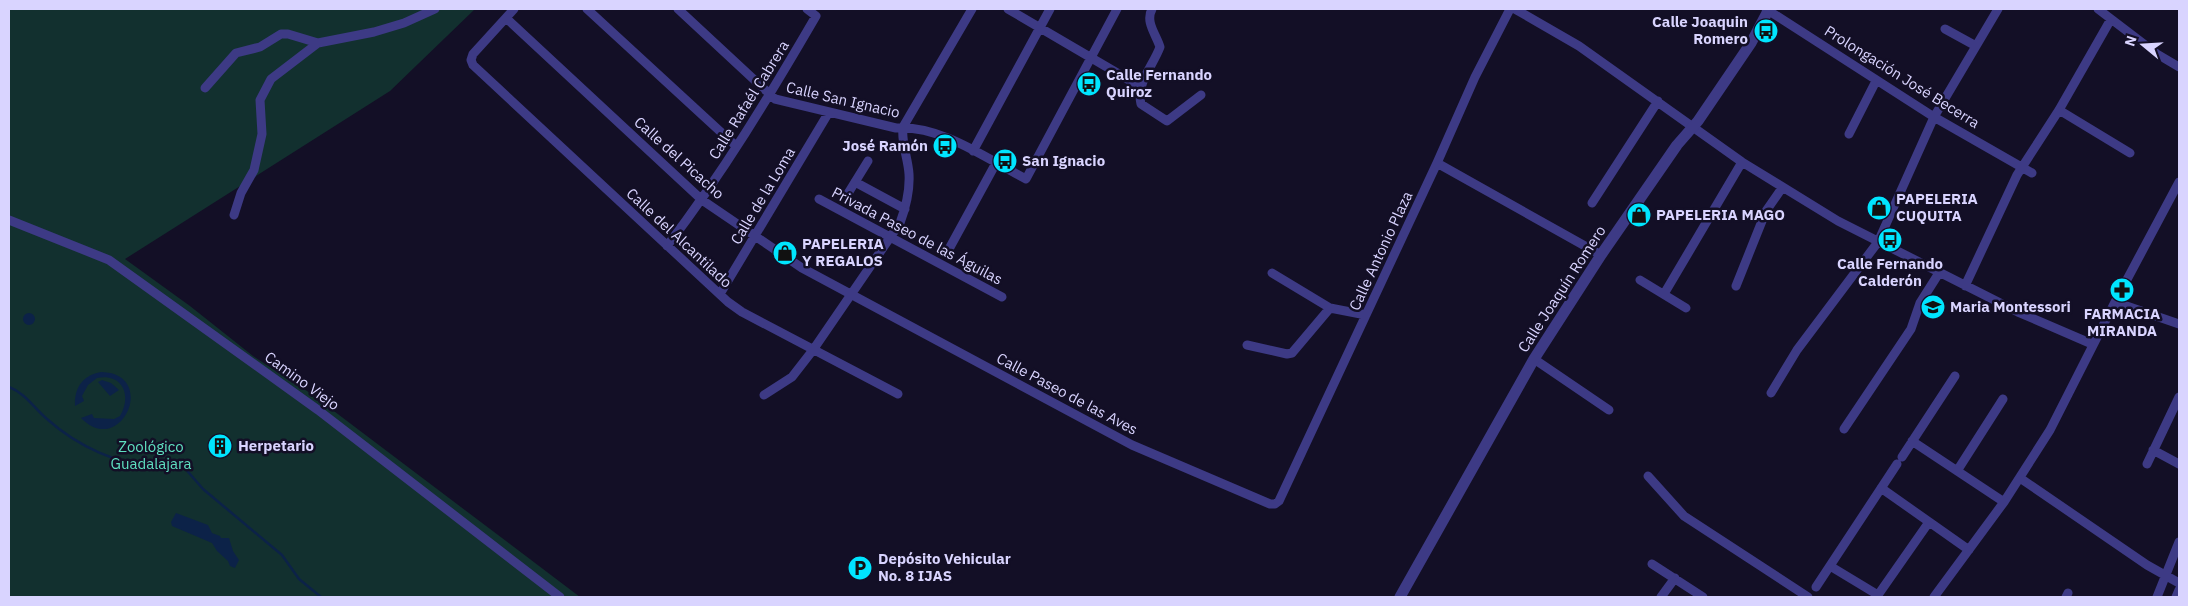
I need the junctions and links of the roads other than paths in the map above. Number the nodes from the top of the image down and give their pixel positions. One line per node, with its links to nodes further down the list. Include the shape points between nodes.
1 (435, 9): 20 (street, via 404,24)
2 (514, 9): 16 (street)
3 (587, 9): 36 (street)
4 (678, 9): 27 (street, Calle San Ignacio)
5 (807, 9): 27 (street, Calle Rafaél Cabrera, via 816,16)
6 (972, 9): 33 (street)
7 (1008, 9): 18 (street)
8 (1050, 9): 18 (street)
9 (1118, 9): 22 (street)
10 (1152, 9): 25 (street, via 1149,21 1160,47)
11 (1510, 9): 42 (street, Calle Antonio Plaza)
12 (1515, 9): 29 (street, via 1579,46)
13 (1768, 9): 24 (street, Prolongación José Becerra); 34 (street, Calle Joaquín Romero, via 1752,43)
14 (1998, 9): 21 (street)
15 (2098, 9): 17 (street)
16 (506, 18): 50 (street, Calle del Picacho); 58 (street, Calle del Alcantilado, via 473,54 473,65)
17 (2111, 19): 23 (street); 30 (street)
18 (1041, 28): 22 (street); 37 (street)
19 (1945, 30): 21 (street)
20 (318, 43): 26 (street, via 281,34 260,47 236,53); 53 (street, via 271,80 260,100 262,134 254,170 241,193)
21 (1976, 46): 32 (street)
22 (1091, 59): 25 (street); 41 (street, Calle San Ignacio, via 1026,179)
23 (2179, 67)
24 (1876, 81): 32 (street, Prolongación José Becerra); 35 (street)
25 (1141, 87): 28 (street, via 1141,104 1167,121)
26 (205, 88)
27 (770, 94): 31 (street, Calle San Ignacio, via 775,99); 36 (street, Calle Rafaél Cabrera)
28 (1201, 95)
29 (1658, 101): 34 (street); 51 (street)
30 (2059, 110): 38 (street); 43 (street)
31 (829, 112): 33 (street, Calle San Ignacio); 55 (street, Calle de la Loma)
32 (1934, 117): 43 (street, Prolongación José Becerra); 57 (street)
33 (903, 127): 37 (street, Calle San Ignacio, via 937,132); 52 (street, via 909,174)
34 (1694, 127): 40 (street); 60 (street, Calle Joaquín Romero, via 1677,146)
35 (1849, 134)
36 (736, 146): 50 (street, Calle Rafaél Cabrera)
37 (973, 151): 41 (street, Calle San Ignacio)
38 (2130, 153)
39 (868, 160): 45 (street)
40 (1742, 162): 47 (street); 68 (street)
41 (996, 163): 59 (street)
42 (1437, 163): 60 (street); 73 (street, Calle Antonio Plaza)
43 (2023, 168): 44 (street, Prolongación José Becerra); 65 (street)
44 (2032, 173)
45 (855, 182): 48 (street); 52 (street)
46 (2179, 182): 70 (street)
47 (1782, 188): 57 (street); 64 (street, via 1766,210)
48 (847, 195)
49 (819, 199): 56 (street, Privada Paseo de las Águilas)
50 (702, 200): 55 (street, Calle del Picacho); 58 (street, Calle Rafaél Cabrera)
51 (1592, 202)
52 (905, 209): 56 (street)
53 (234, 215)
54 (9, 220): 107 (street, Camino Viejo, via 109,260 318,410)
55 (754, 236): 66 (street, Calle de la Loma); 67 (street, Calle del Picacho, via 802,268)
56 (891, 237): 67 (street); 69 (street, Privada Paseo de las Águilas)
57 (1878, 242): 62 (street); 80 (street, via 1797,350)
58 (667, 246): 66 (street, Calle del Alcantilado)
59 (949, 249)
60 (1601, 255): 78 (street, Calle Joaquín Romero)
61 (1272, 273): 71 (street)
62 (1939, 273): 65 (street); 86 (street, via 1920,303 1912,329)
63 (1640, 280): 68 (street)
64 (1736, 286)
65 (1965, 286): 75 (street)
66 (720, 294): 77 (street, Calle del Alcantilado, via 742,312)
67 (852, 294): 77 (street); 96 (street, Calle Paseo de las Aves, via 1132,444)
68 (1664, 294): 72 (street)
69 (1002, 297)
70 (2115, 302): 74 (street); 75 (street)
71 (1330, 308): 73 (street); 76 (street, via 1292,353)
72 (1686, 308)
73 (1366, 315): 96 (street, Calle Antonio Plaza)
74 (2179, 324)
75 (2092, 344): 93 (street, via 2050,430)
76 (1247, 345)
77 (813, 350): 81 (street, Calle del Alcantilado); 82 (street, via 792,377)
78 (1534, 359): 85 (street); 108 (street, Calle Joaquín Romero)
79 (1955, 376): 87 (street)
80 (1771, 393)
81 (898, 394)
82 (764, 396)
83 (2003, 399): 91 (street)
84 (2179, 399): 88 (street)
85 (1609, 410)
86 (1844, 429)
87 (1912, 441): 91 (street); 94 (street)
88 (2154, 450): 89 (street); 90 (street)
89 (2147, 464)
90 (2179, 464)
91 (1958, 471): 95 (street)
92 (1648, 476): 111 (street, via 1684,516)
93 (2020, 478): 95 (street); 102 (street)
94 (1881, 488): 97 (street); 101 (street)
95 (2004, 502): 99 (street)
96 (1275, 504)
97 (1929, 522): 99 (street); 101 (street, via 1878,595)
98 (2179, 542): 102 (street)
99 (1969, 550): 112 (street)
100 (1652, 564): 103 (street)
101 (1830, 566): 105 (street)
102 (2165, 576): 104 (street); 113 (street)
103 (1674, 578): 109 (street); 110 (street)
104 (2179, 583)
105 (1816, 587)
106 (2179, 590): 114 (street)
107 (560, 597)
108 (1400, 597)
109 (1661, 597)
110 (1703, 597)
111 (1808, 597)
112 (1934, 597)
113 (2157, 597)
114 (2176, 597)

